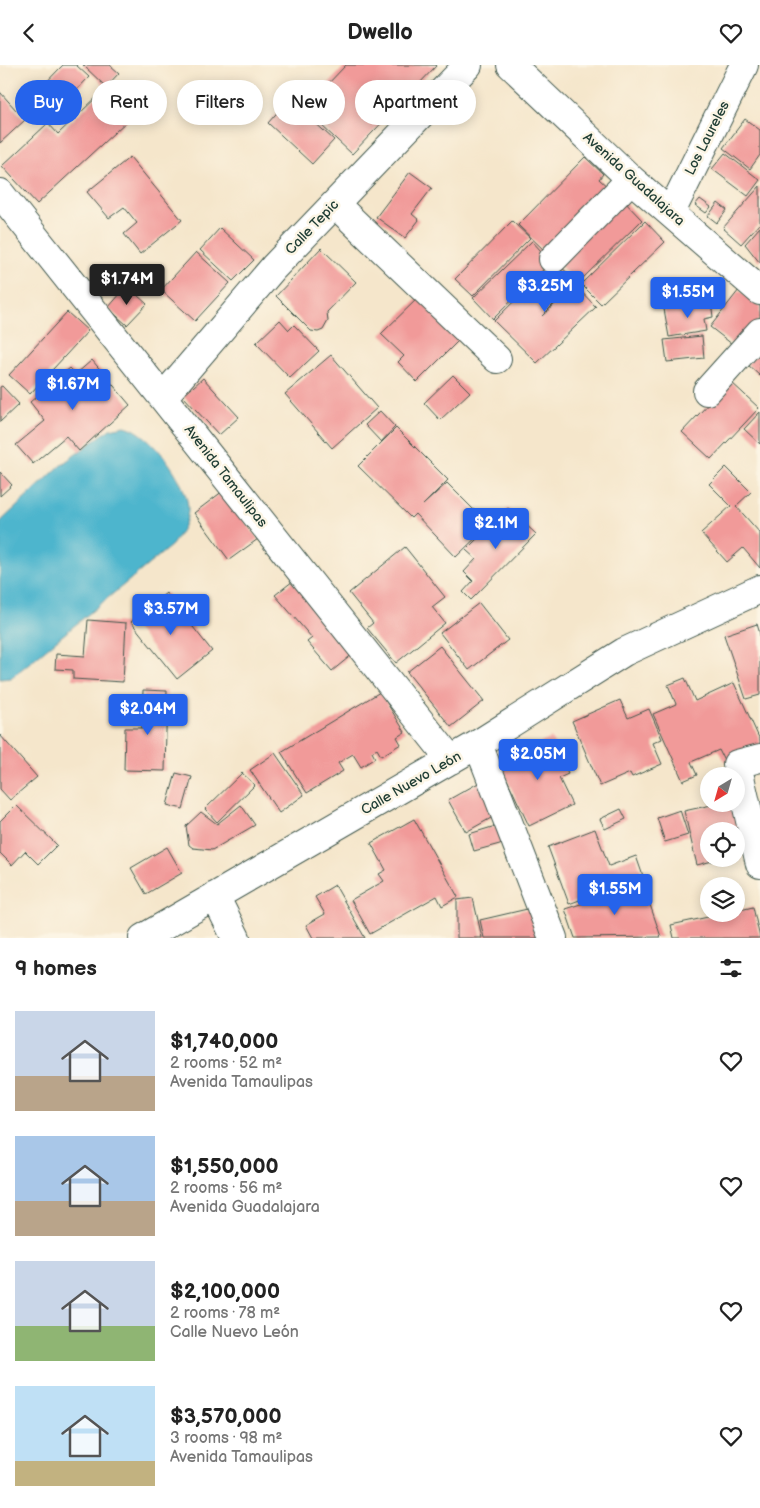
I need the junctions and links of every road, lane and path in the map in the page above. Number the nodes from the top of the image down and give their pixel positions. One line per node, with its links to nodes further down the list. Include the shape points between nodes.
1 (468, 65): 6 (street, Calle Tepic)
2 (511, 65): 4 (street, Avenida Guadalajara)
3 (744, 65): 7 (street, Los Laureles)
4 (631, 179): 7 (street, Avenida Guadalajara); 8 (street)
5 (0, 193): 13 (street, Avenida Tamaulipas)
6 (335, 204): 11 (street); 13 (street, Calle Tepic, via 274,267)
7 (671, 212): 9 (street, Avenida Guadalajara)
8 (554, 259)
9 (760, 291)
10 (760, 332): 12 (street)
11 (497, 359)
12 (707, 391)
13 (164, 396): 17 (street, Avenida Tamaulipas)
14 (760, 589): 15 (street, Calle Nuevo León, via 624,652)
15 (478, 745): 17 (street, Calle Nuevo León); 22 (street)
16 (760, 759): 18 (street, via 737,765)
17 (451, 760): 19 (street, Calle Nuevo León)
18 (760, 864)
19 (214, 896): 20 (street, Calle Nuevo León); 21 (street)
20 (142, 938)
21 (236, 938)
22 (554, 938)

